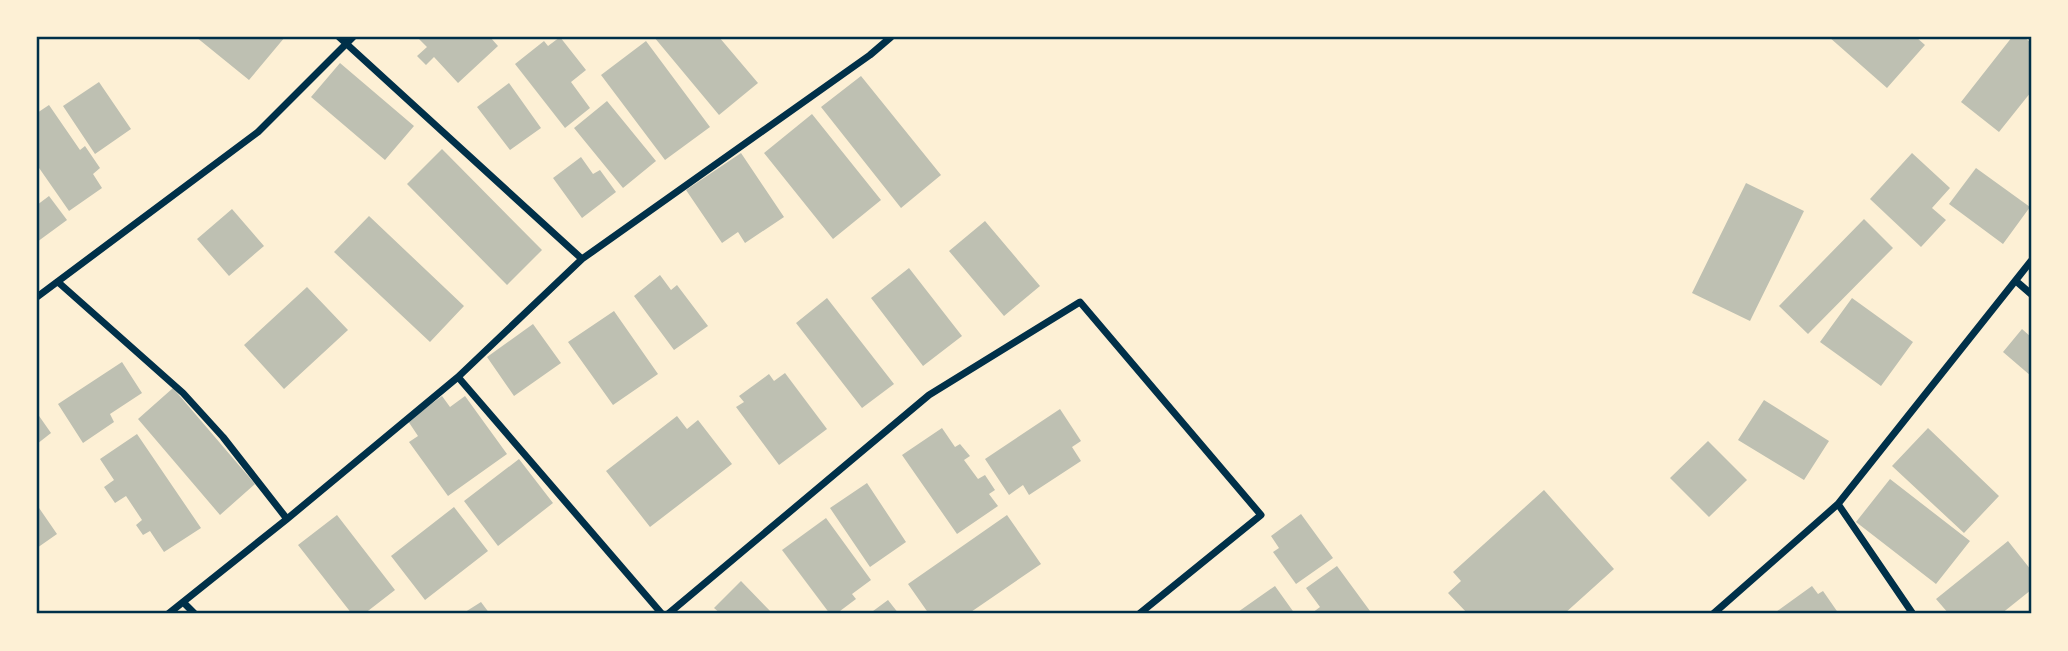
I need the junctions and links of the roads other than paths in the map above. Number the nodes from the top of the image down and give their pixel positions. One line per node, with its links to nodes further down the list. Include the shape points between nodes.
1 (339, 37): 4 (street)
2 (353, 37): 4 (street)
3 (891, 37): 5 (street)
4 (346, 44): 5 (street); 8 (street, via 258,132)
5 (582, 259): 11 (street)
6 (2031, 261): 7 (street)
7 (2016, 281): 9 (street); 12 (street)
8 (58, 282): 10 (street); 13 (street, via 183,393)
9 (2031, 295)
10 (37, 297)
11 (458, 377): 13 (street); 17 (street)
12 (1838, 504): 20 (street); 21 (street)
13 (287, 519): 14 (street)
14 (184, 603): 15 (street); 16 (street)
15 (168, 614)
16 (195, 614)
17 (662, 614)
18 (668, 614): 19 (street, via 929,395 1080,302 1261,515)
19 (1139, 614)
20 (1713, 614)
21 (1913, 614)

